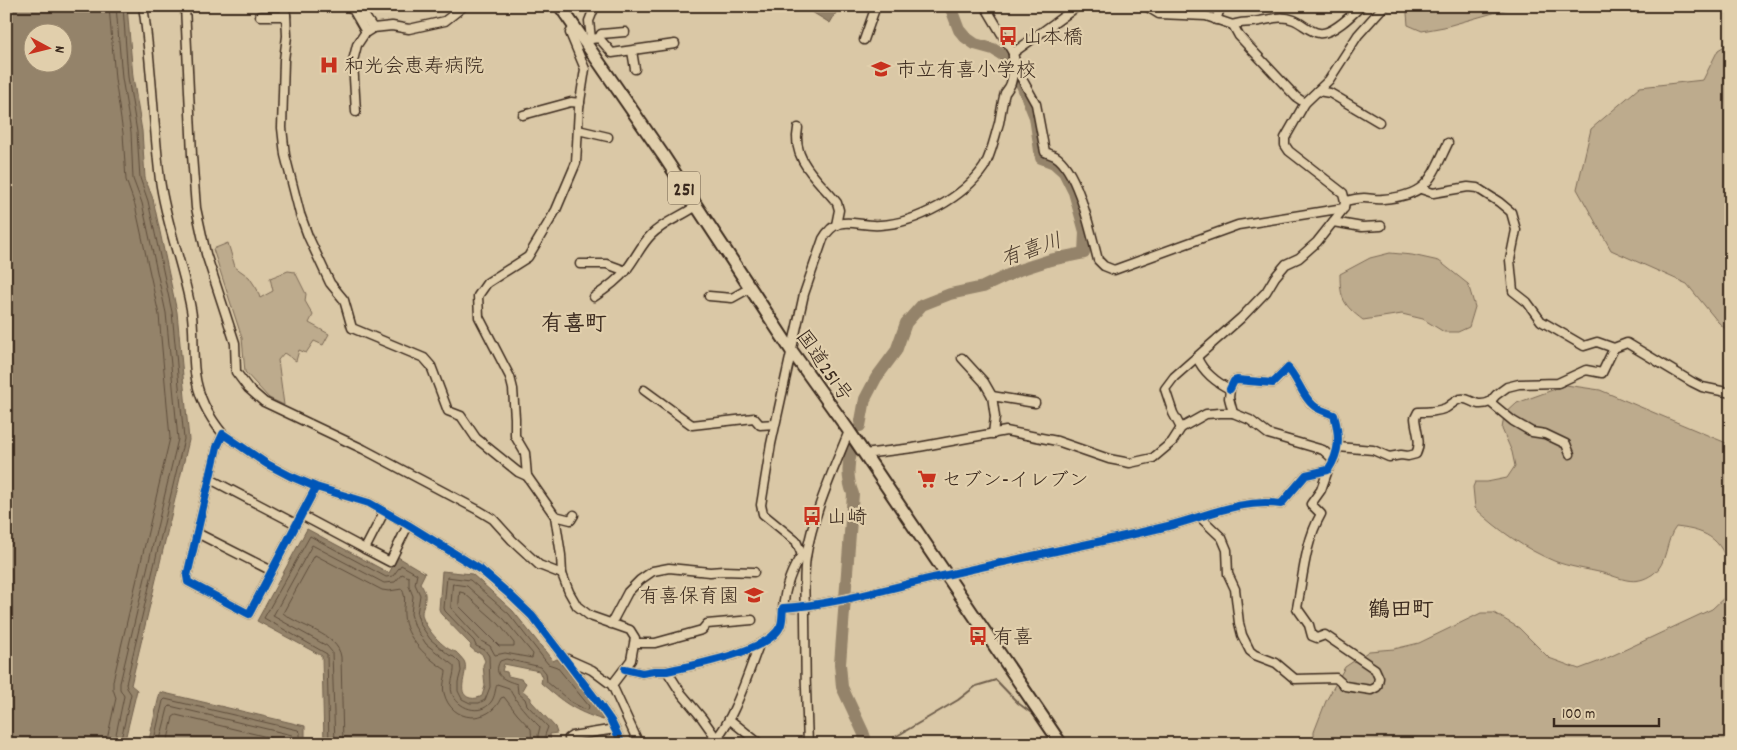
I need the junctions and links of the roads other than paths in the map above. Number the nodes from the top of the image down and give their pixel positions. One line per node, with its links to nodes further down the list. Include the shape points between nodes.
1 (143, 6): 64 (street, via 160,179 192,313 195,373 200,398)
2 (185, 6): 86 (street, via 196,208 206,254 235,343 236,372 264,402 363,449 478,510 493,519 539,565)
3 (284, 6): 17 (street)
4 (351, 6): 21 (street)
5 (358, 6): 21 (street)
6 (464, 6): 21 (street, via 445,21 409,29 392,26)
7 (560, 6): 20 (highway, 国道251号 / 251)
8 (595, 6): 23 (street, via 590,21)
9 (876, 6): 24 (street)
10 (985, 6): 27 (street)
11 (1078, 6): 27 (street)
12 (1146, 6): 18 (street, via 1159,14 1206,16)
13 (1221, 6): 18 (street)
14 (1361, 6): 19 (street, via 1348,20 1324,33 1282,16)
15 (1384, 6): 29 (street, via 1358,35 1329,80)
16 (260, 16): 17 (street)
17 (286, 16): 71 (street, via 282,128 285,155 308,236 330,283 344,300 352,328 424,358 431,366 448,411 460,416 476,438 518,472)
18 (1216, 20): 19 (street)
19 (1233, 25): 31 (street, via 1239,36)
20 (574, 27): 23 (highway, 国道251号 / 251); 30 (street, via 570,33 585,69)
21 (370, 30): 32 (street, via 357,45 352,61)
22 (624, 32): 23 (street, via 602,34)
23 (592, 40): 26 (street, via 612,53); 41 (highway, 国道251号 / 251)
24 (864, 40)
25 (675, 44): 26 (street)
26 (632, 52): 28 (street)
27 (1012, 53): 40 (street, via 1017,70 1036,104 1045,152 1056,157 1072,176 1098,260 1104,266 1114,270 1238,225); 43 (street, via 1011,84 985,165 974,180 927,213 902,222 880,225 842,222)
28 (635, 69)
29 (1318, 91): 31 (street); 34 (street, via 1330,92)
30 (580, 103): 33 (street, via 571,102); 36 (street)
31 (1305, 103): 40 (street, via 1285,138 1285,145 1343,193)
32 (356, 112)
33 (523, 115)
34 (1379, 122)
35 (798, 128): 43 (street, via 800,159 837,203)
36 (578, 130): 37 (street); 71 (street, via 572,176 543,233 528,257 487,282 478,296 479,317 510,377 516,418 515,436 525,453)
37 (608, 137)
38 (1448, 144): 39 (street, via 1430,179)
39 (1421, 189): 40 (street, via 1408,195 1382,200 1364,198); 50 (street, via 1433,193 1478,188 1500,202 1511,212 1516,230 1510,260 1513,291 1527,302 1541,321 1584,346 1597,342)
40 (1344, 205): 42 (street)
41 (696, 206): 46 (street, via 650,236); 47 (highway, 国道251号 / 251)
42 (1334, 222): 44 (street, via 1362,227); 52 (street, via 1299,258 1286,264 1266,292)
43 (836, 225): 51 (street, via 823,239 804,294)
44 (1381, 226)
45 (580, 264): 46 (street, via 608,264)
46 (626, 271): 49 (street)
47 (750, 288): 48 (street, via 732,298); 51 (highway, 国道251号 / 251)
48 (709, 296)
49 (594, 297)
50 (1614, 348): 56 (street, via 1627,343 1692,382); 58 (street, via 1602,373 1586,370 1558,383 1519,384 1507,388)
51 (791, 350): 61 (street); 63 (highway, 国道251号 / 251)
52 (1197, 357): 54 (street, via 1220,385); 62 (street, via 1165,388)
53 (962, 358): 57 (street)
54 (1230, 389): 60 (street); 66 (street, via 1237,380 1273,383 1288,368 1313,406 1334,415)
55 (644, 390): 61 (street, via 692,424 754,418 760,425)
56 (1731, 392)
57 (992, 396): 59 (street); 65 (street)
58 (1490, 402): 66 (street, via 1474,404 1468,399 1460,399 1434,412 1418,412 1415,418 1420,447 1416,454 1390,457 1373,450); 68 (street, via 1532,432 1566,444)
59 (1035, 403)
60 (1233, 413): 62 (street, via 1206,414); 69 (street, via 1250,420 1268,434 1323,450)
61 (775, 424): 83 (street, via 761,505 763,514 796,541)
62 (1181, 428): 65 (street, via 1172,442 1153,458 1130,463 1035,436 1006,432)
63 (849, 431): 67 (highway, 国道251号 / 251); 83 (street)
64 (223, 434): 72 (street, via 216,448); 73 (street, via 266,464)
65 (993, 434): 67 (street)
66 (1338, 447): 69 (street)
67 (864, 454): 87 (highway, 国道251号 / 251)
68 (1570, 454)
69 (1334, 460): 70 (street)
70 (1328, 470): 78 (street, via 1306,475 1281,504 1242,504); 78 (street, via 1321,490 1311,504 1321,514 1313,531 1297,608 1309,625 1312,636 1325,635 1375,670 1379,678 1377,687 1371,690 1345,686 1336,678 1295,679 1276,663 1250,651 1239,623 1235,589 1228,574 1222,538)
71 (528, 476): 77 (street)
72 (210, 479): 79 (street); 81 (street)
73 (316, 487): 74 (street, via 368,503); 75 (street)
74 (384, 512): 80 (street); 82 (street)
75 (301, 515): 79 (street); 82 (street)
76 (574, 515): 77 (street, via 571,520)
77 (555, 516): 86 (street)
78 (1200, 517): 87 (street)
79 (296, 524): 84 (street)
80 (408, 525): 82 (street, via 390,562); 94 (street, via 481,570 532,616)
81 (196, 533): 84 (street); 84 (street, via 188,582 249,614)
82 (365, 549)
83 (804, 556): 88 (street); 89 (street, via 791,573)
84 (272, 571)
85 (754, 572): 91 (street, via 669,568 653,571 628,592)
86 (562, 574): 91 (street, via 577,606 590,616)
87 (947, 575): 88 (street); 108 (highway, 国道251号 / 251)
88 (805, 607): 89 (street); 107 (street)
89 (783, 608): 93 (street, via 780,628)
90 (752, 620): 92 (street, via 708,624 702,630 655,642)
91 (611, 624): 92 (street, via 630,630)
92 (635, 643): 95 (street)
93 (759, 646): 96 (street); 98 (street)
94 (563, 657): 97 (street, via 592,670); 100 (street)
95 (625, 670): 96 (street, via 642,673); 97 (street)
96 (667, 671): 101 (street)
97 (612, 685): 99 (street)
98 (729, 719): 101 (street); 106 (street)
99 (628, 720): 100 (street); 104 (street)
100 (614, 727): 102 (street, via 572,736); 103 (street)
101 (719, 741): 105 (street)
102 (570, 744)
103 (622, 744)
104 (639, 744)
105 (710, 744)
106 (760, 744)
107 (808, 744)
108 (1061, 744)

